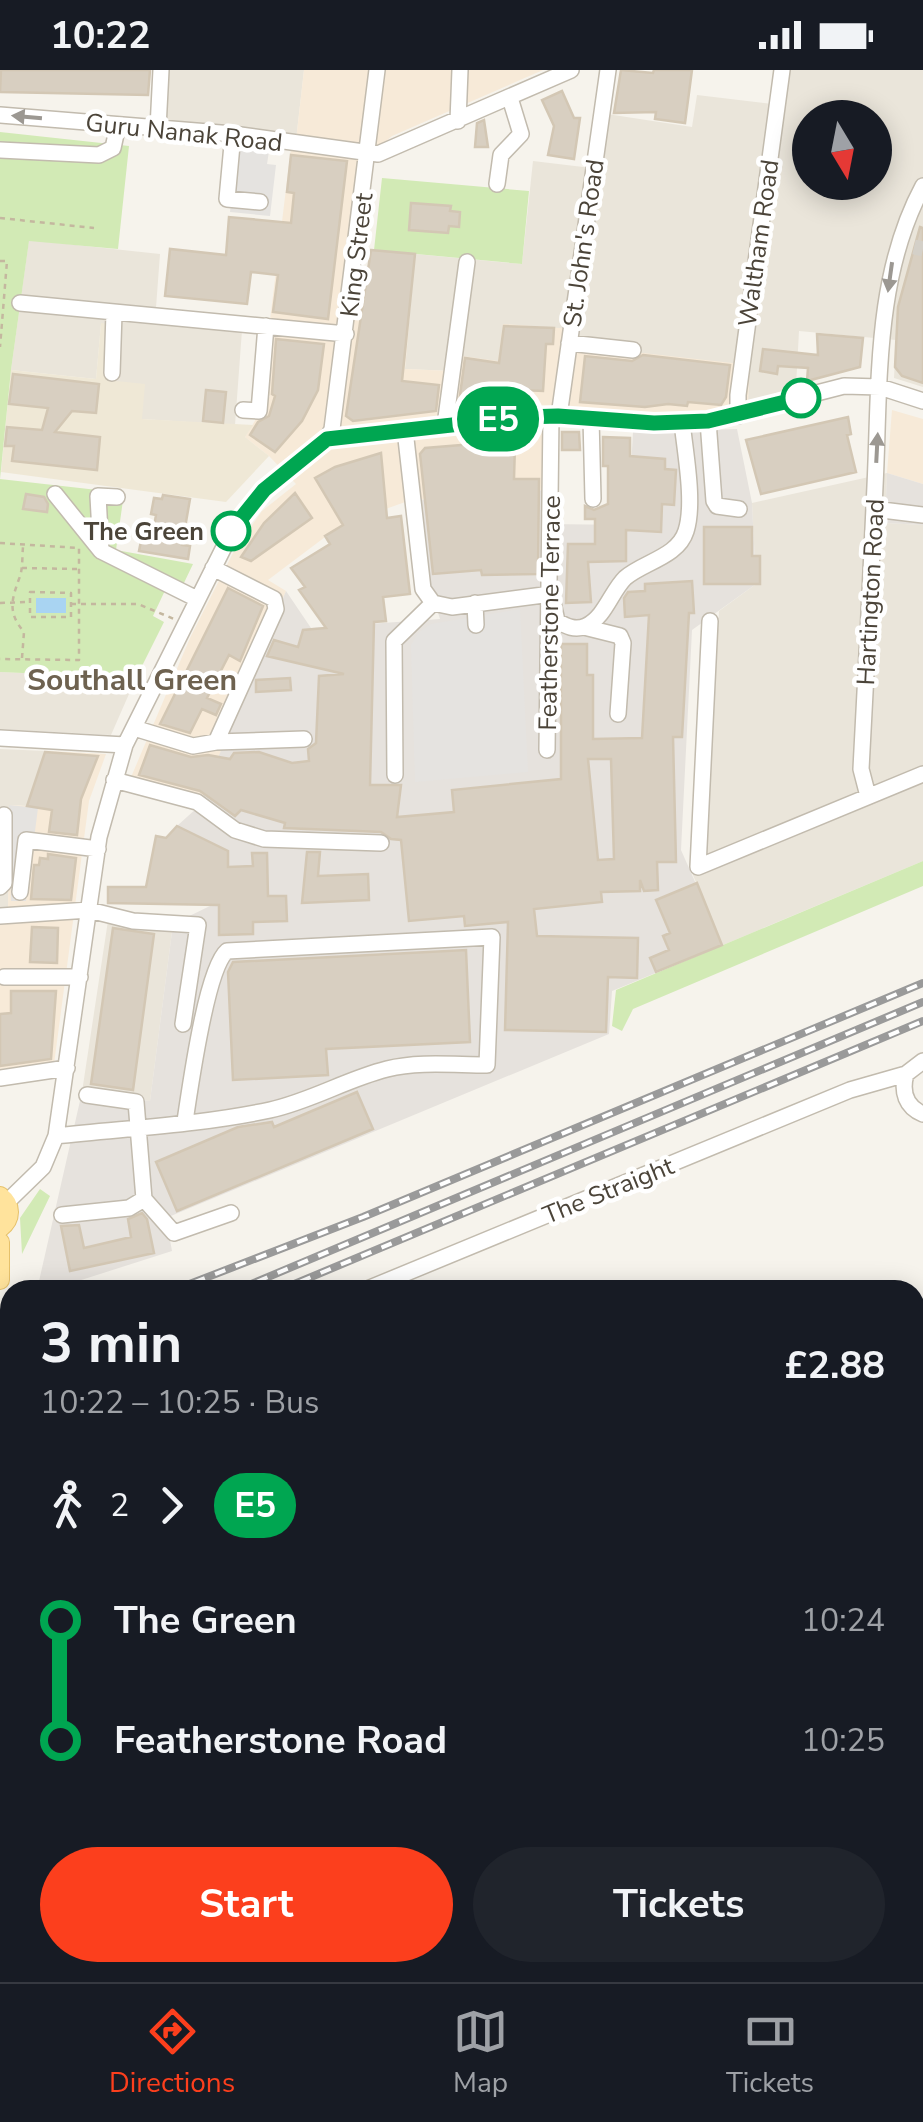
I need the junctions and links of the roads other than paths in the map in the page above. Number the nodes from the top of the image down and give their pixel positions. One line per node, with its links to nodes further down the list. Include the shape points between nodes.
1 (160, 70): 11 (street)
2 (377, 70): 14 (street, King Street)
3 (460, 70): 9 (street)
4 (571, 70): 7 (street)
5 (608, 70): 23 (street, St. John's Road)
6 (782, 70): 30 (street, Waltham Road)
7 (510, 98): 9 (street); 15 (street, via 521,134 501,155)
8 (0, 115): 10 (street, Guru Nanak Road, one-way to 8)
9 (458, 121): 14 (street, via 388,152)
10 (118, 125): 11 (street, Guru Nanak Road); 13 (street, via 113,148 98,156)
11 (158, 128): 12 (street, Guru Nanak Road)
12 (233, 134): 14 (street, Guru Nanak Road); 17 (street, via 227,199)
13 (0, 150)
14 (368, 153): 22 (street, King Street)
15 (497, 184)
16 (923, 186): 26 (street, Hartington Road, one-way to 26, via 888,284)
17 (260, 202)
18 (467, 262): 34 (street)
19 (20, 303): 20 (street)
20 (114, 313): 21 (street); 25 (street)
21 (266, 326): 22 (street); 28 (street, via 259,411)
22 (346, 334): 36 (street, King Street)
23 (569, 343): 24 (street); 29 (street, St. John's Road)
24 (633, 350)
25 (112, 373)
26 (880, 388): 27 (street); 30 (street, via 844,386); 41 (street, Hartington Road, one-way to 26)
27 (923, 401)
28 (242, 410)
29 (555, 416): 31 (street); 34 (street); 45 (street, Featherstone Terrace)
30 (738, 416): 32 (street)
31 (591, 418): 33 (street); 39 (street)
32 (708, 421): 33 (street); 40 (street, via 714,501)
33 (682, 422): 51 (street, via 686,533 676,547 625,578)
34 (445, 424): 35 (street)
35 (405, 430): 36 (street); 47 (street, via 423,589)
36 (327, 439): 44 (street, via 264,490 235,524)
37 (55, 494): 43 (street)
38 (116, 497): 43 (street, via 98,496)
39 (593, 499)
40 (739, 509)
41 (874, 510): 42 (street); 62 (street, Hartington Road, via 861,769)
42 (923, 515)
43 (102, 551): 46 (street)
44 (213, 568): 46 (street); 56 (street, via 274,600 276,609)
45 (551, 594): 48 (street); 51 (street, via 557,621); 58 (street, Featherstone Terrace)
46 (197, 599): 53 (street)
47 (433, 603): 48 (street); 59 (street, via 394,641)
48 (475, 603): 50 (street)
49 (710, 621): 62 (street, via 698,867)
50 (476, 626)
51 (584, 627): 52 (street, via 620,636 624,643)
52 (618, 714)
53 (134, 728): 56 (street, via 193,746); 57 (street)
54 (0, 738): 57 (street)
55 (304, 739): 56 (street)
56 (216, 742)
57 (126, 745): 61 (street)
58 (548, 750)
59 (395, 775)
60 (917, 776): 62 (street)
61 (114, 780): 64 (street, via 197,802 236,830 264,839); 65 (street)
62 (868, 796)
63 (4, 815): 66 (street)
64 (380, 843)
65 (98, 849): 67 (street, via 26,840); 68 (street)
66 (0, 886)
67 (20, 892)
68 (89, 910): 69 (street); 71 (street); 72 (street, via 198,925)
69 (0, 916)
70 (4, 977): 71 (street)
71 (80, 977): 74 (street)
72 (184, 1024)
73 (923, 1061): 75 (street)
74 (67, 1068): 76 (street); 83 (street)
75 (906, 1074): 77 (street, The Straight); 79 (street)
76 (0, 1078)
77 (850, 1090): 79 (street); 91 (street, The Straight)
78 (87, 1095): 82 (street, via 136,1102)
79 (906, 1099): 80 (street)
80 (923, 1114)
81 (178, 1122): 81 (street, via 272,1109 389,1068 486,1064 492,937 228,951 217,964); 82 (street)
82 (140, 1127): 83 (street); 85 (street)
83 (56, 1136): 84 (street, via 43,1167)
84 (4, 1199): 88 (main road, via 9,1218)
85 (144, 1199): 86 (street, via 174,1233); 87 (street, via 129,1208)
86 (231, 1213)
87 (62, 1215)
88 (0, 1228)
89 (0, 1242): 90 (main road)
90 (0, 1280)
91 (390, 1280)

